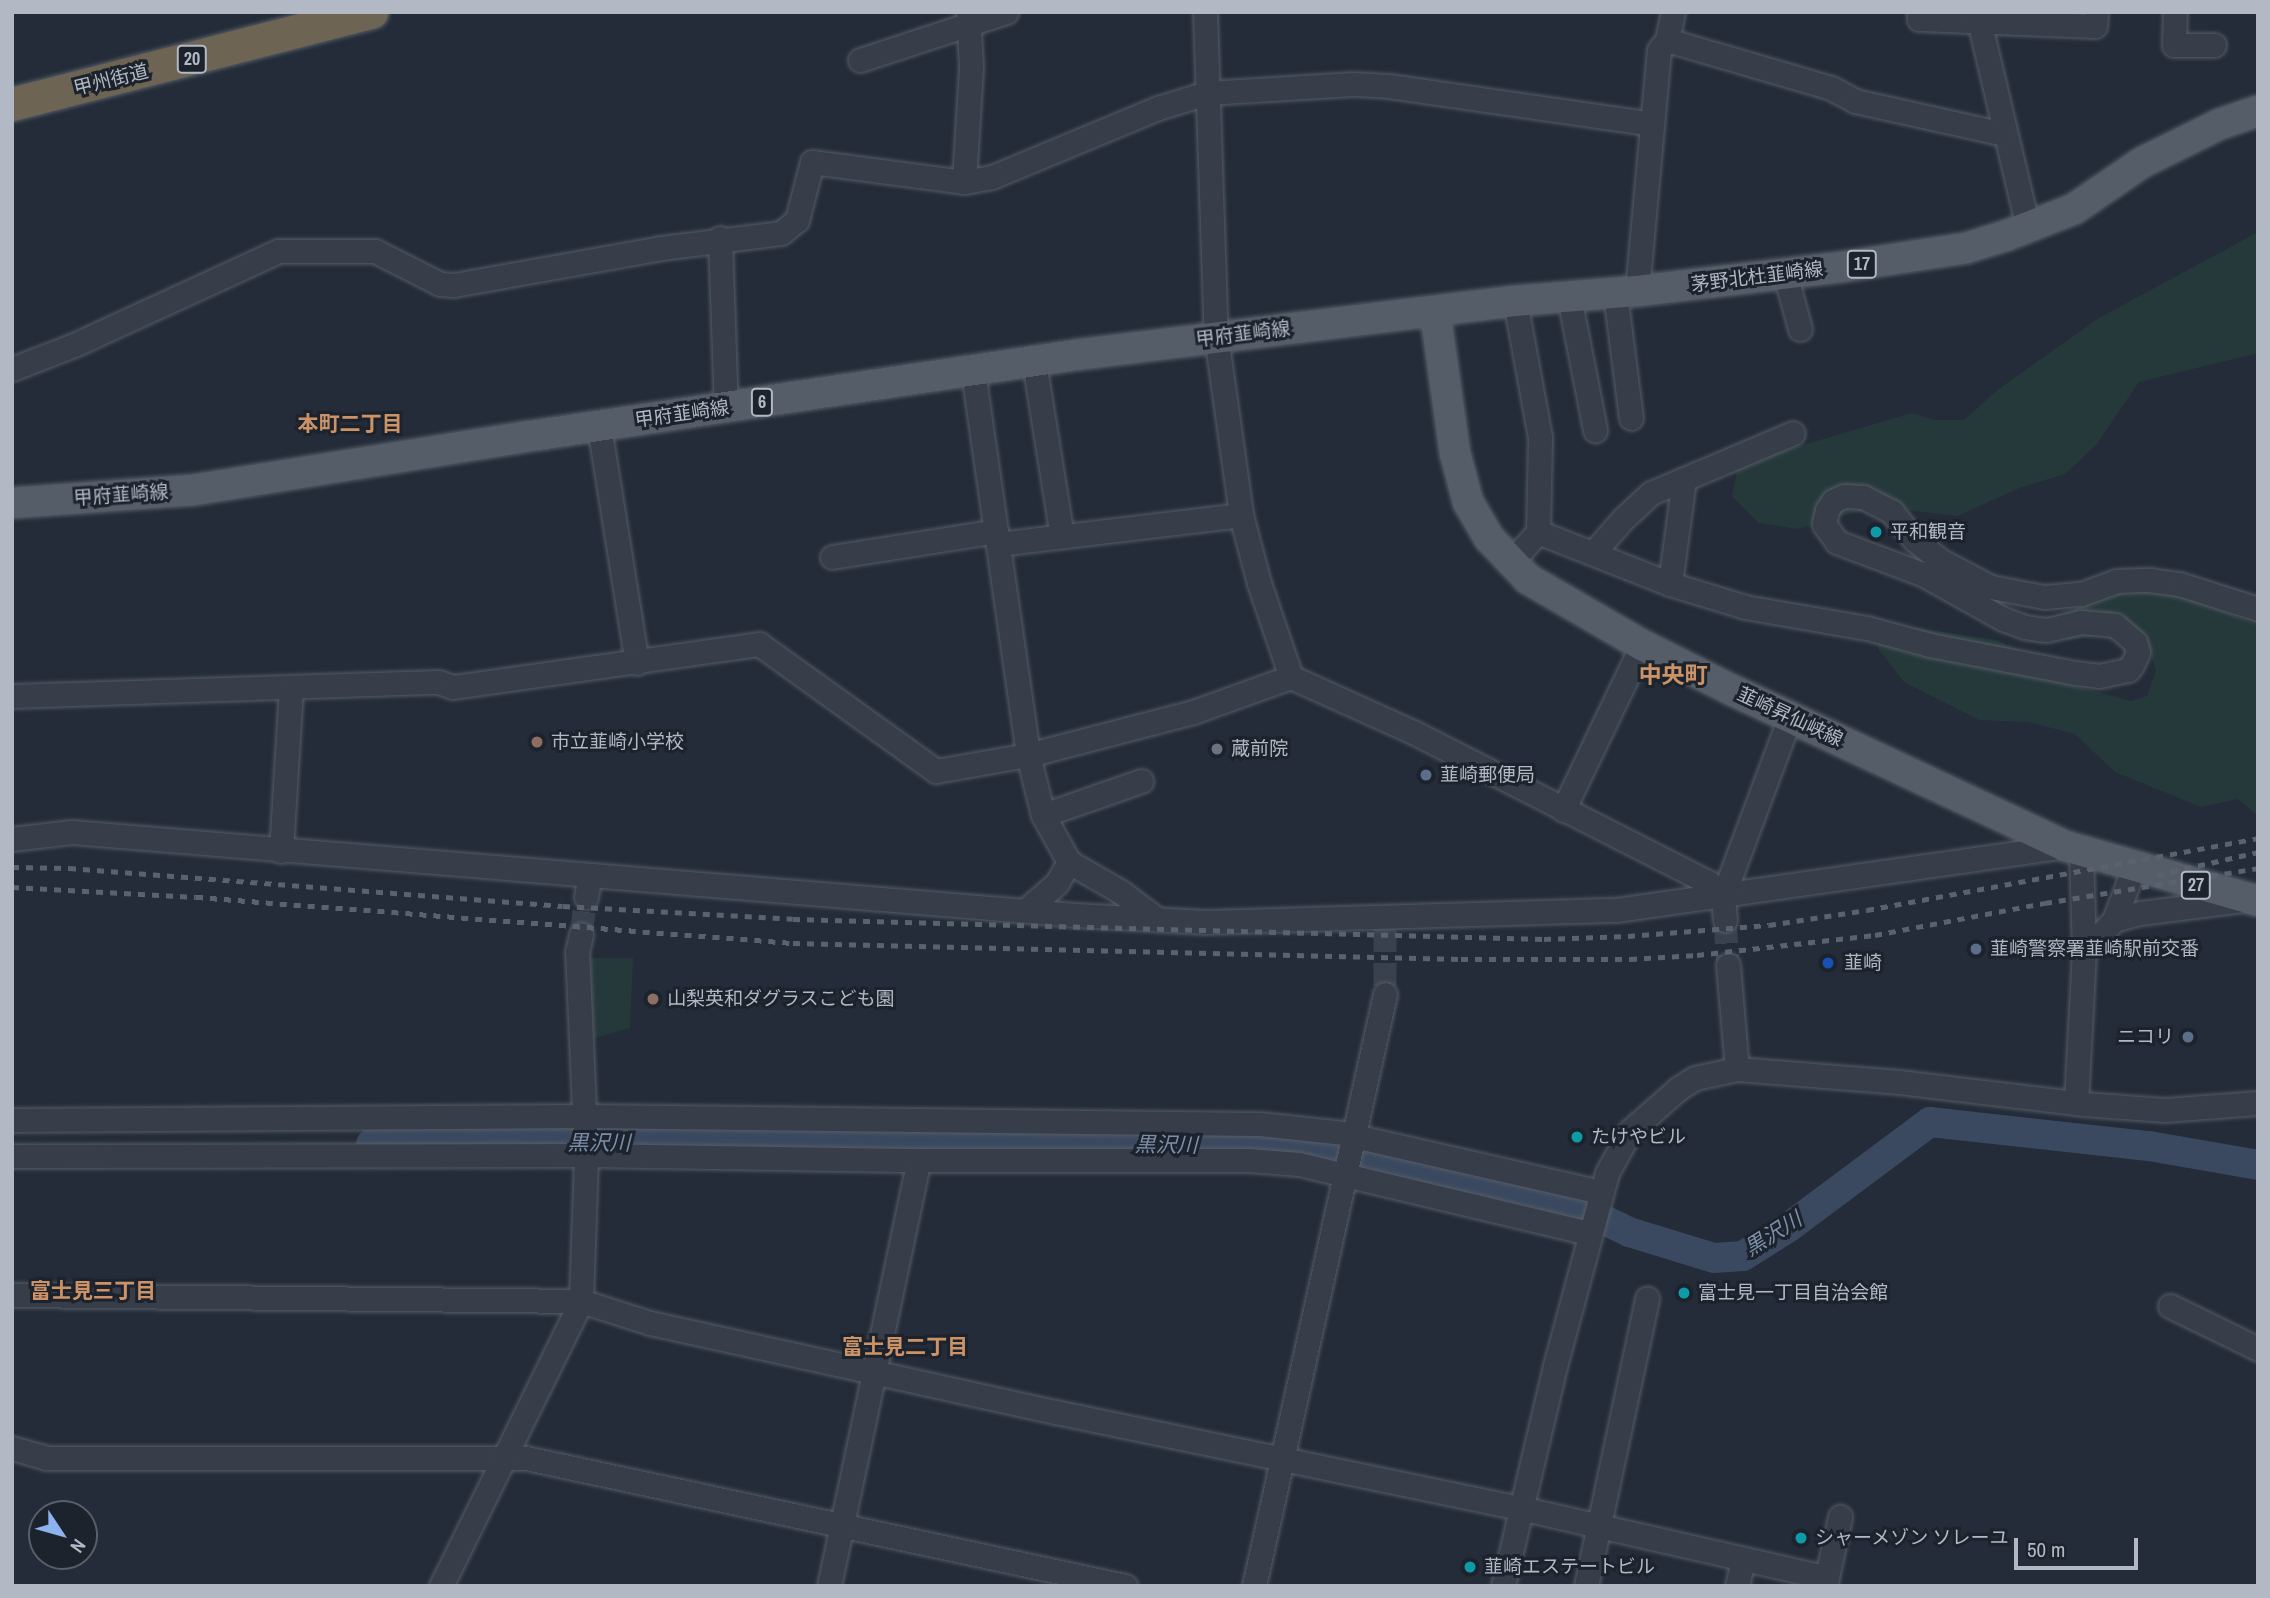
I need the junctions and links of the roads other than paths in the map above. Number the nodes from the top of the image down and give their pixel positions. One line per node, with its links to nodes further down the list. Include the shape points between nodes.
1 (371, 12): 14 (highway, 甲州街道 / 20)
2 (1006, 12): 9 (street)
3 (1205, 12): 13 (street)
4 (1673, 12): 10 (street)
5 (1919, 12): 8 (street, via 1920,19)
6 (2096, 12): 8 (street, via 2095,26)
7 (2175, 12): 11 (street, via 2174,45)
8 (1978, 16): 17 (street)
9 (969, 18): 12 (street); 18 (street)
10 (1667, 40): 16 (street, via 1659,50); 17 (street, via 1831,88 1855,101)
11 (2214, 45)
12 (860, 60)
13 (1207, 93): 16 (street, via 1389,86); 18 (street, via 1158,108 992,177); 27 (street)
14 (12, 104)
15 (2258, 111): 19 (main road, 茅野北杜韮崎線 / 17, via 2154,157 2074,209)
16 (1652, 124): 22 (street)
17 (2004, 134): 19 (street)
18 (964, 182): 20 (street, via 812,162 797,220 781,233)
19 (2028, 228): 21 (main road, 茅野北杜韮崎線 / 17, via 1966,248)
20 (720, 238): 29 (street, via 454,285 440,284 374,251 278,251); 31 (street)
21 (1785, 274): 22 (main road, 茅野北杜韮崎線 / 17); 26 (street)
22 (1626, 292): 23 (main road, 茅野北杜韮崎線 / 17); 32 (street)
23 (1569, 297): 24 (main road, 茅野北杜韮崎線 / 17); 34 (street)
24 (1515, 301): 25 (main road, 茅野北杜韮崎線 / 17); 39 (street, via 1540,437)
25 (1435, 311): 27 (main road, 甲府韮崎線 / 6); 44 (main road, 韮崎昇仙峡線 / 27, via 1455,453 1468,502)
26 (1800, 329)
27 (1216, 336): 28 (main road, 甲府韮崎線 / 6); 38 (street)
28 (1034, 362): 30 (main road, 甲府韮崎線 / 6); 40 (street)
29 (12, 369)
30 (973, 372): 31 (main road, 甲府韮崎線 / 6); 41 (street)
31 (726, 408): 33 (main road, 甲府韮崎線 / 6)
32 (1631, 418)
33 (599, 426): 37 (main road, 甲府韮崎線 / 6, via 193,490); 48 (street)
34 (1595, 430)
35 (1793, 433): 36 (street)
36 (1684, 479): 42 (street, via 1651,493); 45 (street)
37 (12, 503)
38 (1241, 515): 40 (street); 49 (street)
39 (1538, 532): 42 (street); 44 (street)
40 (1062, 536): 41 (street)
41 (997, 538): 43 (street); 53 (street)
42 (1593, 553): 45 (street)
43 (832, 558)
44 (1510, 563): 47 (main road, 韮崎昇仙峡線 / 27, via 1550,594)
45 (1670, 584): 46 (street, via 1745,607 2076,673 2113,674 2128,670 2136,659 2135,642 2115,625 2081,622 2046,630 2025,627 1922,574 1837,542 1824,524 1833,501 1844,496 1863,497 1892,512 1915,540 1941,561 1991,587 2044,597 2081,594 2116,581 2149,580 2179,584)
46 (2258, 609)
47 (1642, 645): 52 (main road, 韮崎昇仙峡線 / 27); 55 (street)
48 (637, 663): 50 (street, via 453,687 438,682); 53 (street, via 759,644 936,771)
49 (1291, 677): 53 (street, via 1193,712); 55 (street, via 1413,732)
50 (291, 688): 51 (street); 59 (street)
51 (12, 696)
52 (1790, 717): 58 (main road, 韮崎昇仙峡線 / 27); 62 (street)
53 (1028, 755): 56 (street)
54 (1141, 781): 56 (street)
55 (1563, 810): 62 (street, via 1708,882)
56 (1043, 815): 60 (street)
57 (12, 839): 59 (street, via 72,832)
58 (2073, 848): 61 (main road, 韮崎昇仙峡線 / 27); 62 (street); 69 (street)
59 (281, 851): 64 (street, via 588,886)
60 (1069, 862): 64 (street, via 1057,883); 65 (street)
61 (2134, 868): 63 (main road, 韮崎昇仙峡線 / 27); 67 (street)
62 (1723, 896): 65 (street, via 1616,910 1385,923); 66 (street)
63 (2254, 900): 67 (street, via 2141,912)
64 (1026, 909): 65 (street)
65 (1158, 919)
66 (1725, 920)
67 (2114, 920): 69 (street)
68 (581, 934): 75 (street, via 577,952)
69 (2084, 953): 73 (street)
70 (1728, 965): 72 (street)
71 (1385, 994): 77 (street)
72 (1737, 1069): 73 (street); 82 (street, via 1695,1078 1661,1102 1630,1131)
73 (2076, 1103): 74 (street, via 2165,1110)
74 (2258, 1103)
75 (585, 1116): 76 (street); 77 (street, via 1261,1124); 78 (street)
76 (12, 1120)
77 (1354, 1135): 81 (street); 82 (street)
78 (586, 1155): 79 (street); 80 (street); 86 (street)
79 (12, 1156)
80 (919, 1160): 81 (street, via 1248,1160 1299,1164); 89 (street)
81 (1346, 1175): 83 (street); 92 (street)
82 (1601, 1192): 83 (street)
83 (1589, 1233): 93 (street)
84 (12, 1295): 86 (street)
85 (1647, 1298): 96 (street)
86 (581, 1301): 89 (street, via 650,1323); 91 (street)
87 (2170, 1306): 88 (street)
88 (2258, 1349)
89 (875, 1373): 92 (street); 95 (street)
90 (12, 1448): 91 (street, via 46,1458)
91 (506, 1458): 95 (street, via 526,1458); 99 (street)
92 (1281, 1459): 93 (street); 102 (street)
93 (1520, 1508): 96 (street); 103 (street)
94 (1840, 1517): 98 (street)
95 (842, 1525): 100 (street); 101 (street)
96 (1598, 1527): 97 (street); 104 (street)
97 (1743, 1559): 98 (street); 105 (street)
98 (1826, 1582)
99 (441, 1586)
100 (829, 1586)
101 (1125, 1586)
102 (1254, 1586)
103 (1503, 1586)
104 (1586, 1586)
105 (1737, 1586)

